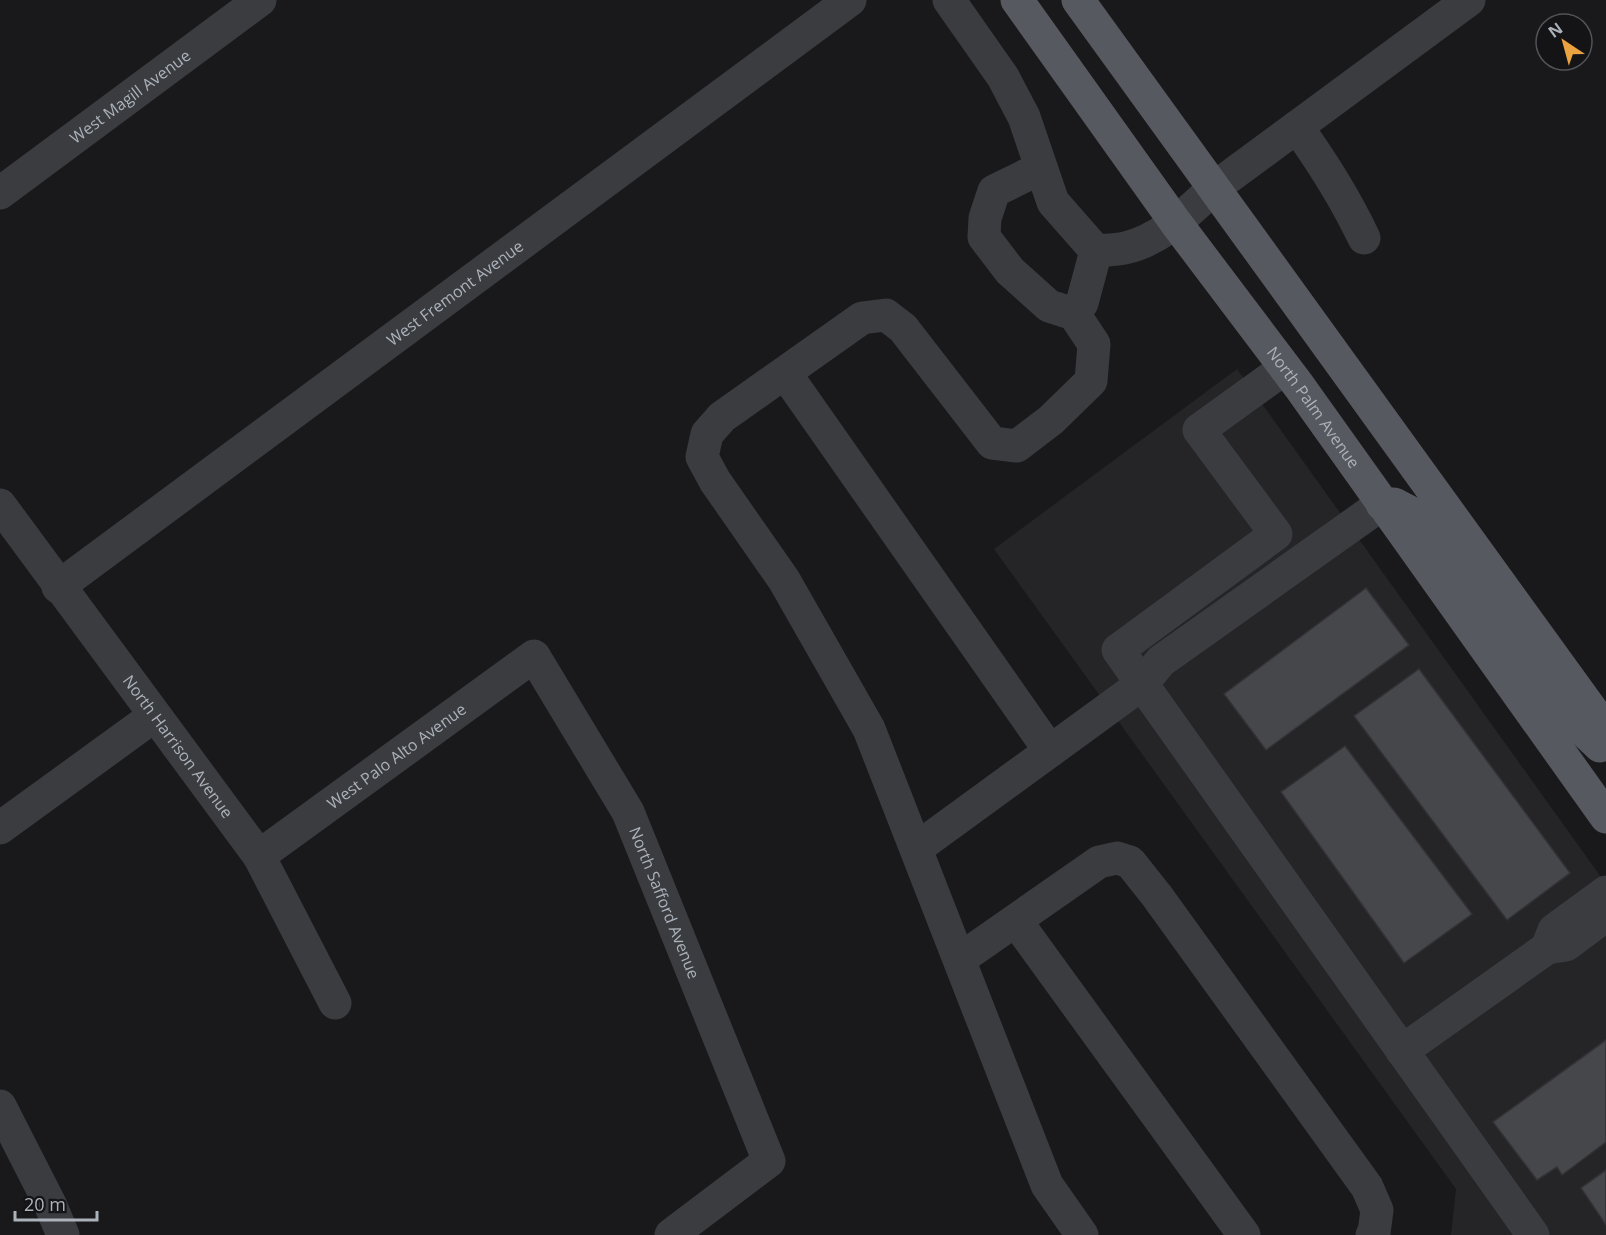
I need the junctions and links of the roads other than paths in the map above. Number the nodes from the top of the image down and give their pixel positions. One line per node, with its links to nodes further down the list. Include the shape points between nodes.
1 (260, 0): 10 (street, West Magill Avenue)
2 (850, 0): 19 (street, West Fremont Avenue)
3 (949, 0): 8 (street, via 1003,77 1024,117)
4 (1017, 0): 11 (main road, North Palm Avenue)
5 (1078, 0): 9 (main road)
6 (1469, 0): 7 (street)
7 (1297, 127): 9 (street); 12 (street, via 1347,201)
8 (1041, 168): 13 (street, via 1053,202); 14 (street, via 994,191 985,218 984,237 1010,271 1049,306)
9 (1214, 188): 11 (street); 23 (main road)
10 (0, 193)
11 (1176, 223): 13 (street, via 1125,248); 15 (main road, North Palm Avenue)
12 (1364, 238)
13 (1096, 251): 14 (street, via 1082,303)
14 (1074, 314): 16 (street, via 1094,344 1091,381 1017,446 992,443 903,328 886,315 862,318)
15 (1285, 368): 18 (main road, North Palm Avenue); 21 (street, via 1200,430 1276,534 1118,650)
16 (785, 373): 24 (street); 28 (street, via 722,417 707,434 702,457 784,580 869,729)
17 (0, 505): 19 (street, North Harrison Avenue)
18 (1387, 512): 21 (street, via 1161,661); 25 (main road, via 1394,504 1419,516 1566,714); 26 (main road, North Palm Avenue)
19 (58, 587): 22 (street, North Harrison Avenue)
20 (534, 656): 29 (street, West Palo Alto Avenue); 39 (street, North Safford Avenue, via 628,812 769,1161)
21 (1142, 684): 24 (street); 36 (street)
22 (154, 716): 27 (street); 29 (street, North Harrison Avenue)
23 (1606, 730)
24 (1050, 751): 28 (street)
25 (1606, 752)
26 (1606, 817)
27 (0, 828)
28 (917, 848): 34 (street)
29 (259, 856): 35 (street, North Harrison Avenue)
30 (1606, 892): 33 (street, via 1554,930)
31 (1606, 915): 33 (street, via 1566,945)
32 (1016, 921): 34 (street); 41 (street); 42 (street, via 1099,862 1117,858 1130,862 1367,1187 1377,1210)
33 (1547, 948): 36 (street)
34 (960, 959): 40 (street, via 1047,1185)
35 (335, 1003)
36 (1402, 1051): 43 (street)
37 (0, 1106): 38 (street)
38 (63, 1235)
39 (671, 1235)
40 (1082, 1235)
41 (1244, 1235)
42 (1372, 1235)
43 (1533, 1235)

